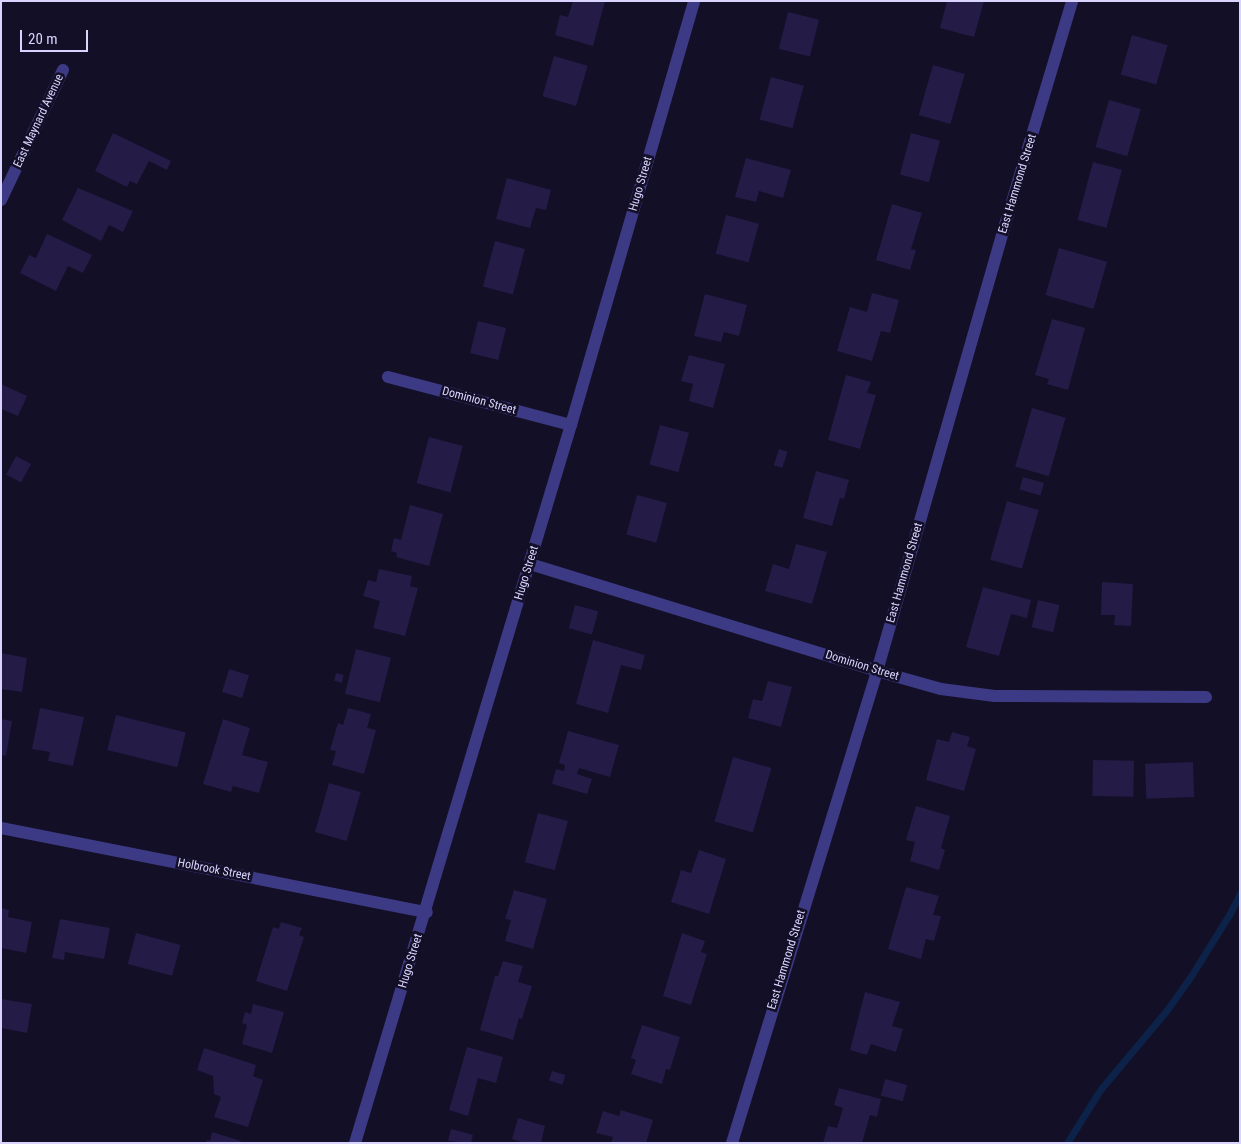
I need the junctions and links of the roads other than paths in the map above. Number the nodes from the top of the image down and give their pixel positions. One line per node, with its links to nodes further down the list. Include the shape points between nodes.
1 (694, 1): 6 (street, Hugo Street)
2 (1072, 1): 8 (street, East Hammond Street)
3 (63, 70): 4 (street, East Maynard Avenue)
4 (1, 200)
5 (388, 377): 6 (street, Dominion Street)
6 (571, 425): 7 (street, Hugo Street)
7 (530, 564): 8 (street, Dominion Street); 11 (street, Hugo Street)
8 (877, 671): 9 (street, Dominion Street, via 941,689 995,696); 13 (street, East Hammond Street)
9 (1206, 697)
10 (1, 828): 11 (street, Holbrook Street)
11 (427, 912): 12 (street, Hugo Street)
12 (356, 1143)
13 (732, 1143)

